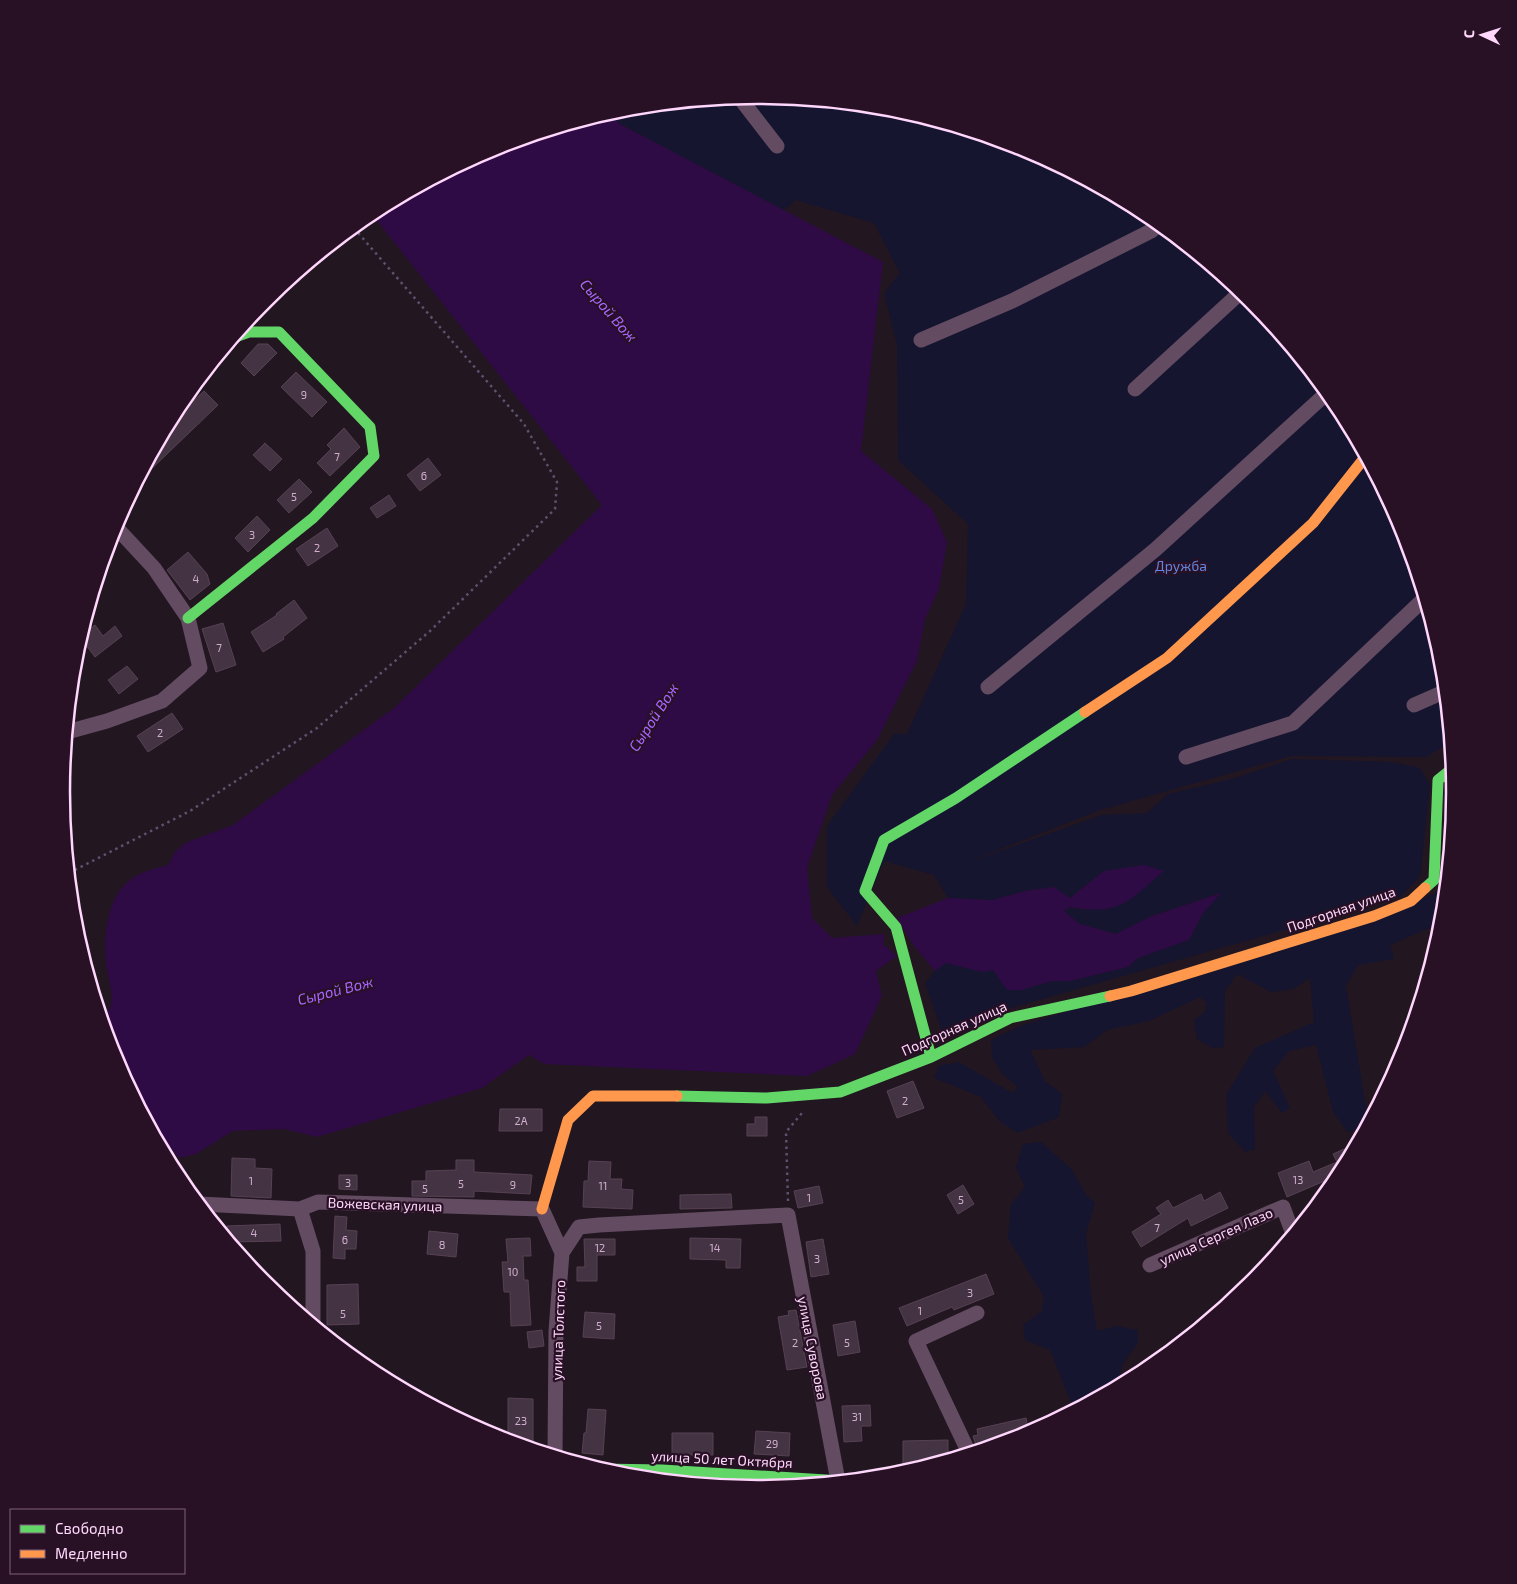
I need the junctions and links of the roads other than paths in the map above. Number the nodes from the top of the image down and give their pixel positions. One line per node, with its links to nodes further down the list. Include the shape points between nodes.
1 (744, 104): 2 (street)
2 (777, 146)
3 (1154, 229): 6 (street, via 1012,301)
4 (1236, 297): 7 (street)
5 (246, 333): 12 (street, via 279,332 370,427 374,456 313,518)
6 (922, 340)
7 (1135, 389)
8 (1322, 397): 13 (street, via 1156,549)
9 (1362, 461): 19 (street, via 1313,523 1167,658 956,798 884,840 865,891 896,927)
10 (121, 532): 12 (street, via 154,568)
11 (1420, 602): 17 (street, via 1293,723)
12 (188, 618): 16 (street, via 200,668 162,701)
13 (988, 687)
14 (1440, 694): 15 (street)
15 (1414, 705)
16 (73, 730)
17 (1186, 757)
18 (1447, 773): 19 (street, Подгорная улица, via 1438,780 1434,880 1411,900 1374,916 1131,991 1010,1018)
19 (931, 1057): 22 (street, Подгорная улица, via 840,1092 767,1098 593,1096 568,1120)
20 (207, 1204): 21 (street, Вожевская улица)
21 (300, 1209): 22 (street, Вожевская улица, via 318,1202); 27 (street, via 313,1251)
22 (542, 1209): 24 (street, улица Толстого)
23 (1291, 1227): 25 (street, улица Сергея Лазо, via 1283,1207)
24 (562, 1252): 29 (street, улица Толстого, via 556,1331); 31 (street, улица Суворова, via 579,1227 788,1216)
25 (1150, 1265)
26 (977, 1313): 28 (street, via 916,1341)
27 (313, 1317)
28 (966, 1448)
29 (555, 1449)
30 (639, 1470): 32 (street, улица 50 лет Октября)
31 (837, 1476)
32 (786, 1479)

